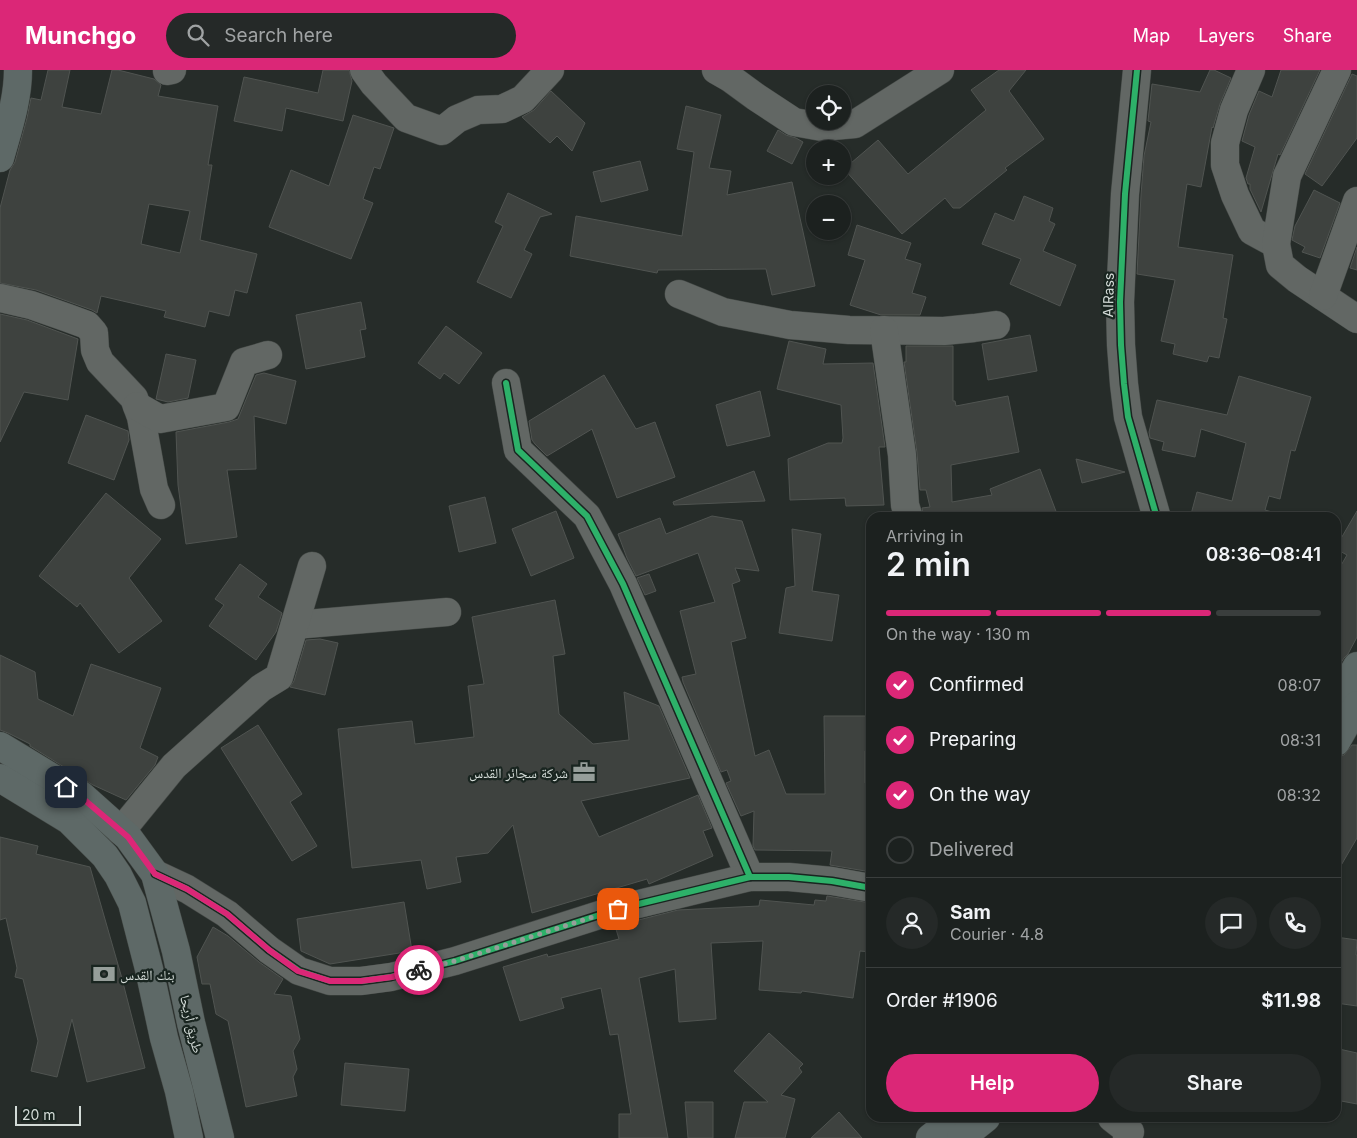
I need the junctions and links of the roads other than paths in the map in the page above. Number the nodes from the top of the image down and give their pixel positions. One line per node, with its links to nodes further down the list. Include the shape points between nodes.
1 (18, 70): 9 (main road, via 18,82)
2 (364, 70): 3 (street, via 406,118 442,131 457,119 478,110 502,109 522,99)
3 (550, 70)
4 (940, 70): 8 (street, via 855,124 822,127 794,122 756,97)
5 (1137, 70): 24 (street, AlRass, via 1125,194 1121,345 1128,417)
6 (1251, 70): 12 (street, via 1234,110 1225,143 1225,165 1252,231)
7 (1337, 70): 12 (street, via 1287,176)
8 (728, 73)
9 (5, 126): 10 (main road)
10 (0, 158)
11 (1357, 201): 14 (street)
12 (1276, 244): 14 (street, via 1280,265)
13 (679, 294): 18 (street, via 723,312 790,325)
14 (1323, 296): 16 (street)
15 (0, 298): 21 (street, via 31,305 87,325 94,333 100,362 134,398)
16 (1357, 319)
17 (996, 324): 18 (street, via 944,331)
18 (884, 330): 23 (street)
19 (268, 355): 21 (street, via 244,362 226,407 160,419)
20 (506, 383): 36 (street, via 518,450 587,516 623,584)
21 (137, 406): 22 (street, via 154,489)
22 (161, 505)
23 (907, 512)
24 (1155, 512)
25 (312, 566): 27 (street)
26 (447, 612): 27 (street)
27 (295, 625): 34 (street, via 279,677 261,688 174,766)
28 (1357, 666): 29 (main road)
29 (1341, 693)
30 (1357, 705): 31 (main road)
31 (1341, 733)
32 (0, 746): 34 (main road, طريق أريحا, via 80,796)
33 (0, 778): 39 (main road, via 69,820 105,856 132,903)
34 (121, 831): 35 (main road, طريق أريحا)
35 (155, 874): 36 (street, via 227,914 298,971 330,981 392,977 455,961 618,909); 38 (main road, طريق أريحا)
36 (750, 877): 37 (street, via 789,876)
37 (866, 887)
38 (170, 926): 39 (main road); 44 (main road, طريق أريحا)
39 (140, 935): 43 (main road)
40 (949, 1122): 45 (main road)
41 (981, 1122): 46 (main road)
42 (1117, 1122): 47 (street, via 1130,1132)
43 (189, 1138)
44 (220, 1138)
45 (930, 1138)
46 (960, 1138)
47 (1126, 1138)

